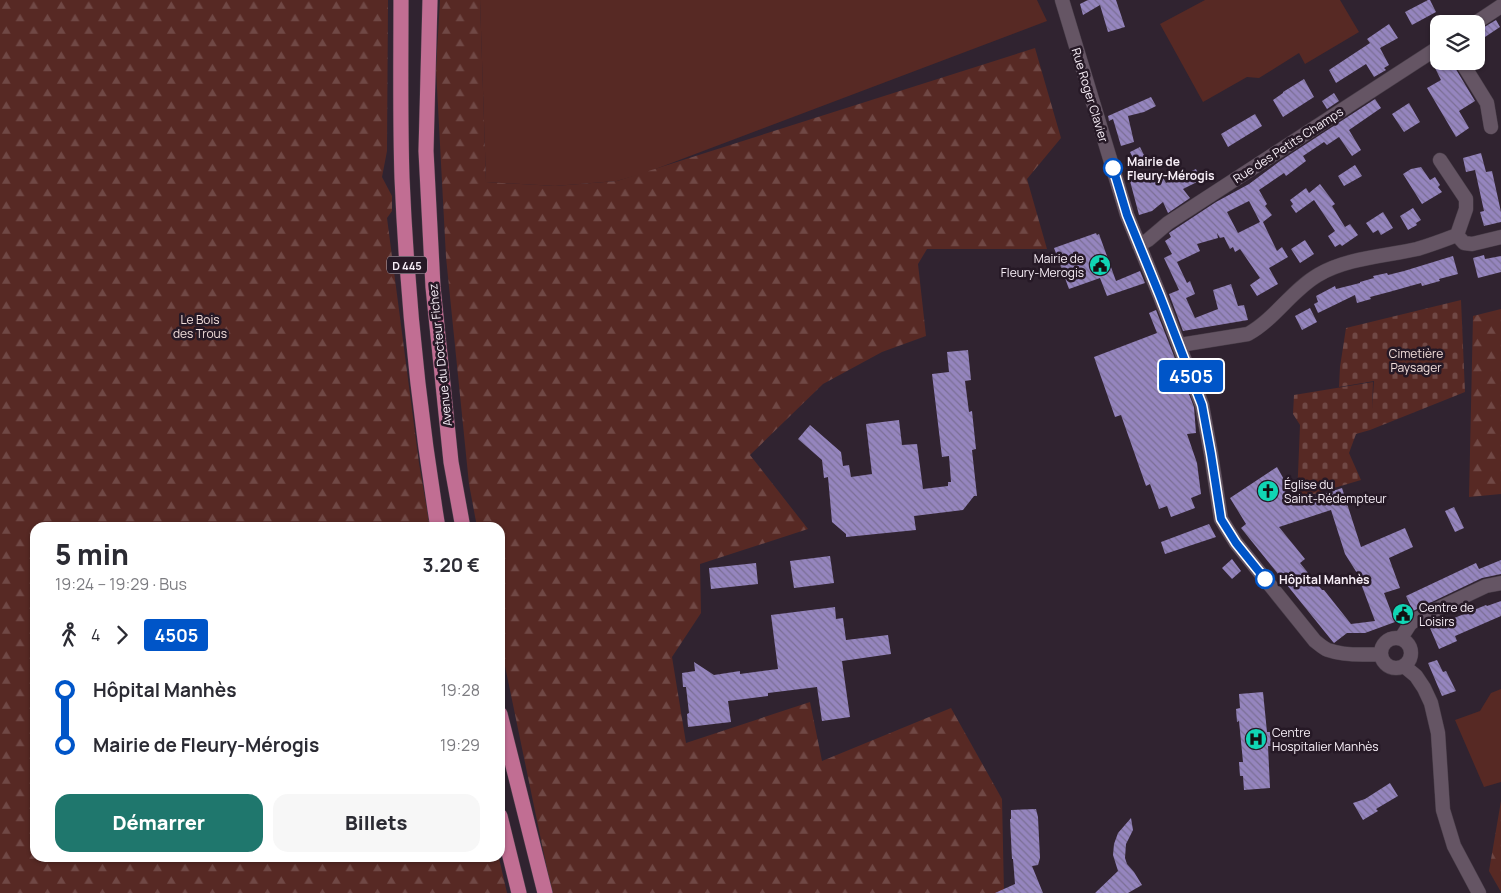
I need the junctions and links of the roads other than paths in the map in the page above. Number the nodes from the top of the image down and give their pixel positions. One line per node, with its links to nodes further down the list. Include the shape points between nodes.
1 (401, 0): 14 (main road, D 445, via 402,176 408,288 427,464)
2 (430, 0): 15 (main road, Avenue du Docteur Fichez / D 445, via 426,151 433,287 451,462)
3 (1062, 0): 12 (street, Rue Roger Clavier, via 1124,207)
4 (1501, 6): 5 (street)
5 (1485, 17)
6 (1430, 53): 12 (street, Rue des Petits Champs)
7 (1467, 70): 8 (street, via 1487,103)
8 (1491, 126)
9 (1440, 160): 10 (street, via 1466,199)
10 (1457, 235): 11 (street, via 1464,243 1472,244); 13 (street, via 1418,248 1340,265 1318,274 1248,334)
11 (1501, 237)
12 (1139, 245): 13 (street, Rue Roger Clavier)
13 (1179, 346): 18 (street, Rue Roger Clavier, via 1202,405 1221,519 1228,531 1321,646 1336,652)
14 (437, 522)
15 (462, 522)
16 (1501, 583): 17 (street, via 1486,586 1416,619)
17 (1401, 638): 18 (street, via 1388,639); 19 (street, via 1411,653)
18 (1380, 654): 19 (street, via 1385,665 1393,668)
19 (1404, 666): 24 (street, via 1416,676 1431,703 1438,733 1443,810 1454,846)
20 (505, 734): 23 (main road)
21 (505, 836): 22 (main road)
22 (519, 893)
23 (545, 893)
24 (1479, 893)

